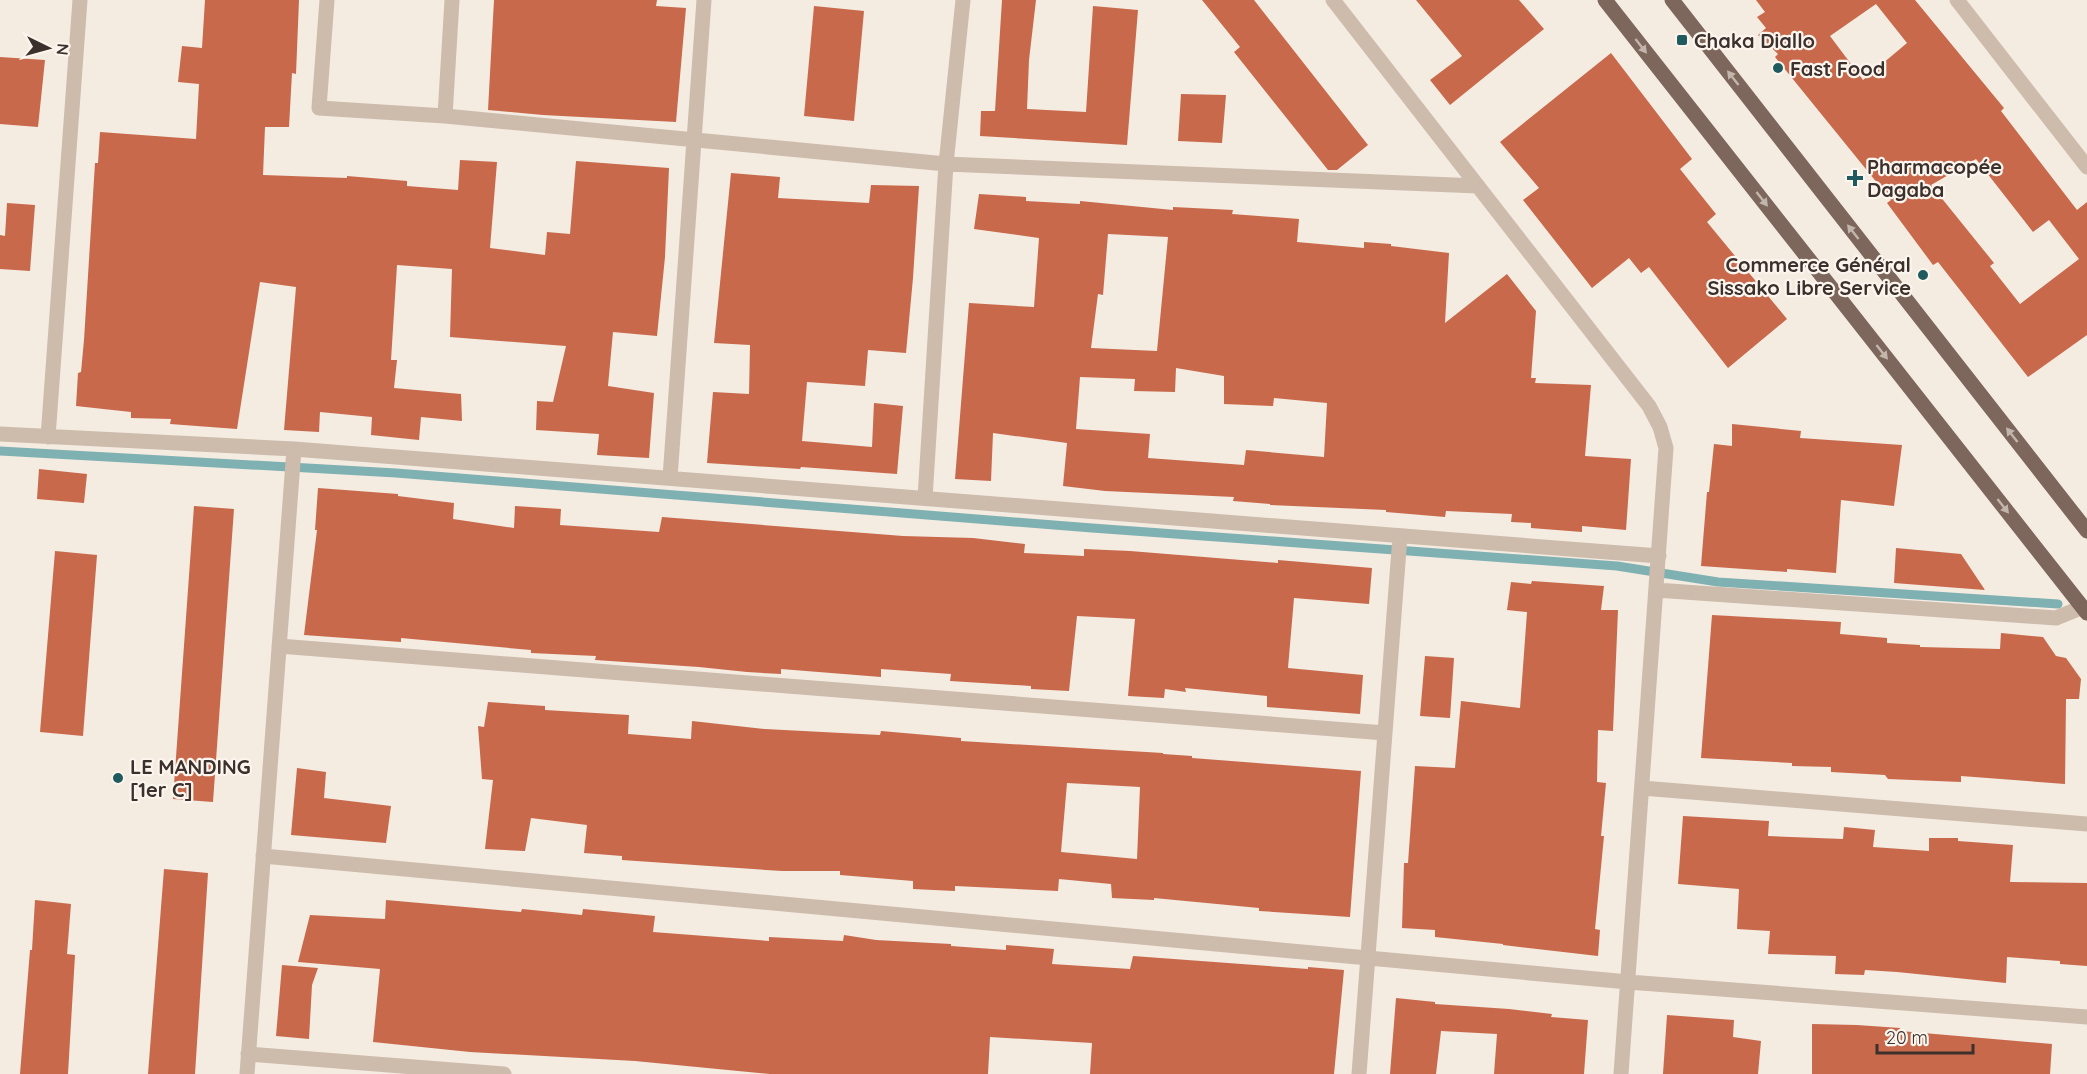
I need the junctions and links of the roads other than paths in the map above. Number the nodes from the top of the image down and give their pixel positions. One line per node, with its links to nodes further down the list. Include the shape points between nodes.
1 (80, 0): 16 (street)
2 (327, 0): 10 (street, via 319,108)
3 (452, 0): 10 (street)
4 (704, 0): 11 (street)
5 (963, 0): 12 (street)
6 (1333, 0): 14 (street)
7 (1605, 0): 24 (main road, one-way to 24)
8 (1672, 0): 20 (main road, one-way to 8)
9 (1958, 0): 13 (street)
10 (445, 116): 11 (street)
11 (694, 140): 12 (street); 18 (street)
12 (946, 164): 14 (street); 19 (street)
13 (2087, 167)
14 (1478, 186): 22 (street, via 1649,406 1660,427 1666,448)
15 (0, 434): 16 (street)
16 (48, 437): 17 (street)
17 (294, 448): 18 (street); 25 (street)
18 (670, 478): 19 (street)
19 (925, 498): 21 (street)
20 (2087, 531)
21 (1400, 536): 22 (street); 26 (street)
22 (1659, 556): 23 (street)
23 (1656, 590): 24 (street, via 2056,618); 27 (street)
24 (2085, 610)
25 (279, 646): 26 (street); 29 (street)
26 (1385, 733): 30 (street)
27 (1642, 788): 28 (street); 31 (street)
28 (2087, 824)
29 (263, 856): 30 (street); 33 (street)
30 (1368, 958): 31 (street); 36 (street)
31 (1628, 982): 32 (street); 37 (street)
32 (2087, 1017)
33 (248, 1054): 34 (street); 35 (street)
34 (247, 1074)
35 (504, 1074)
36 (1359, 1074)
37 (1621, 1074)

